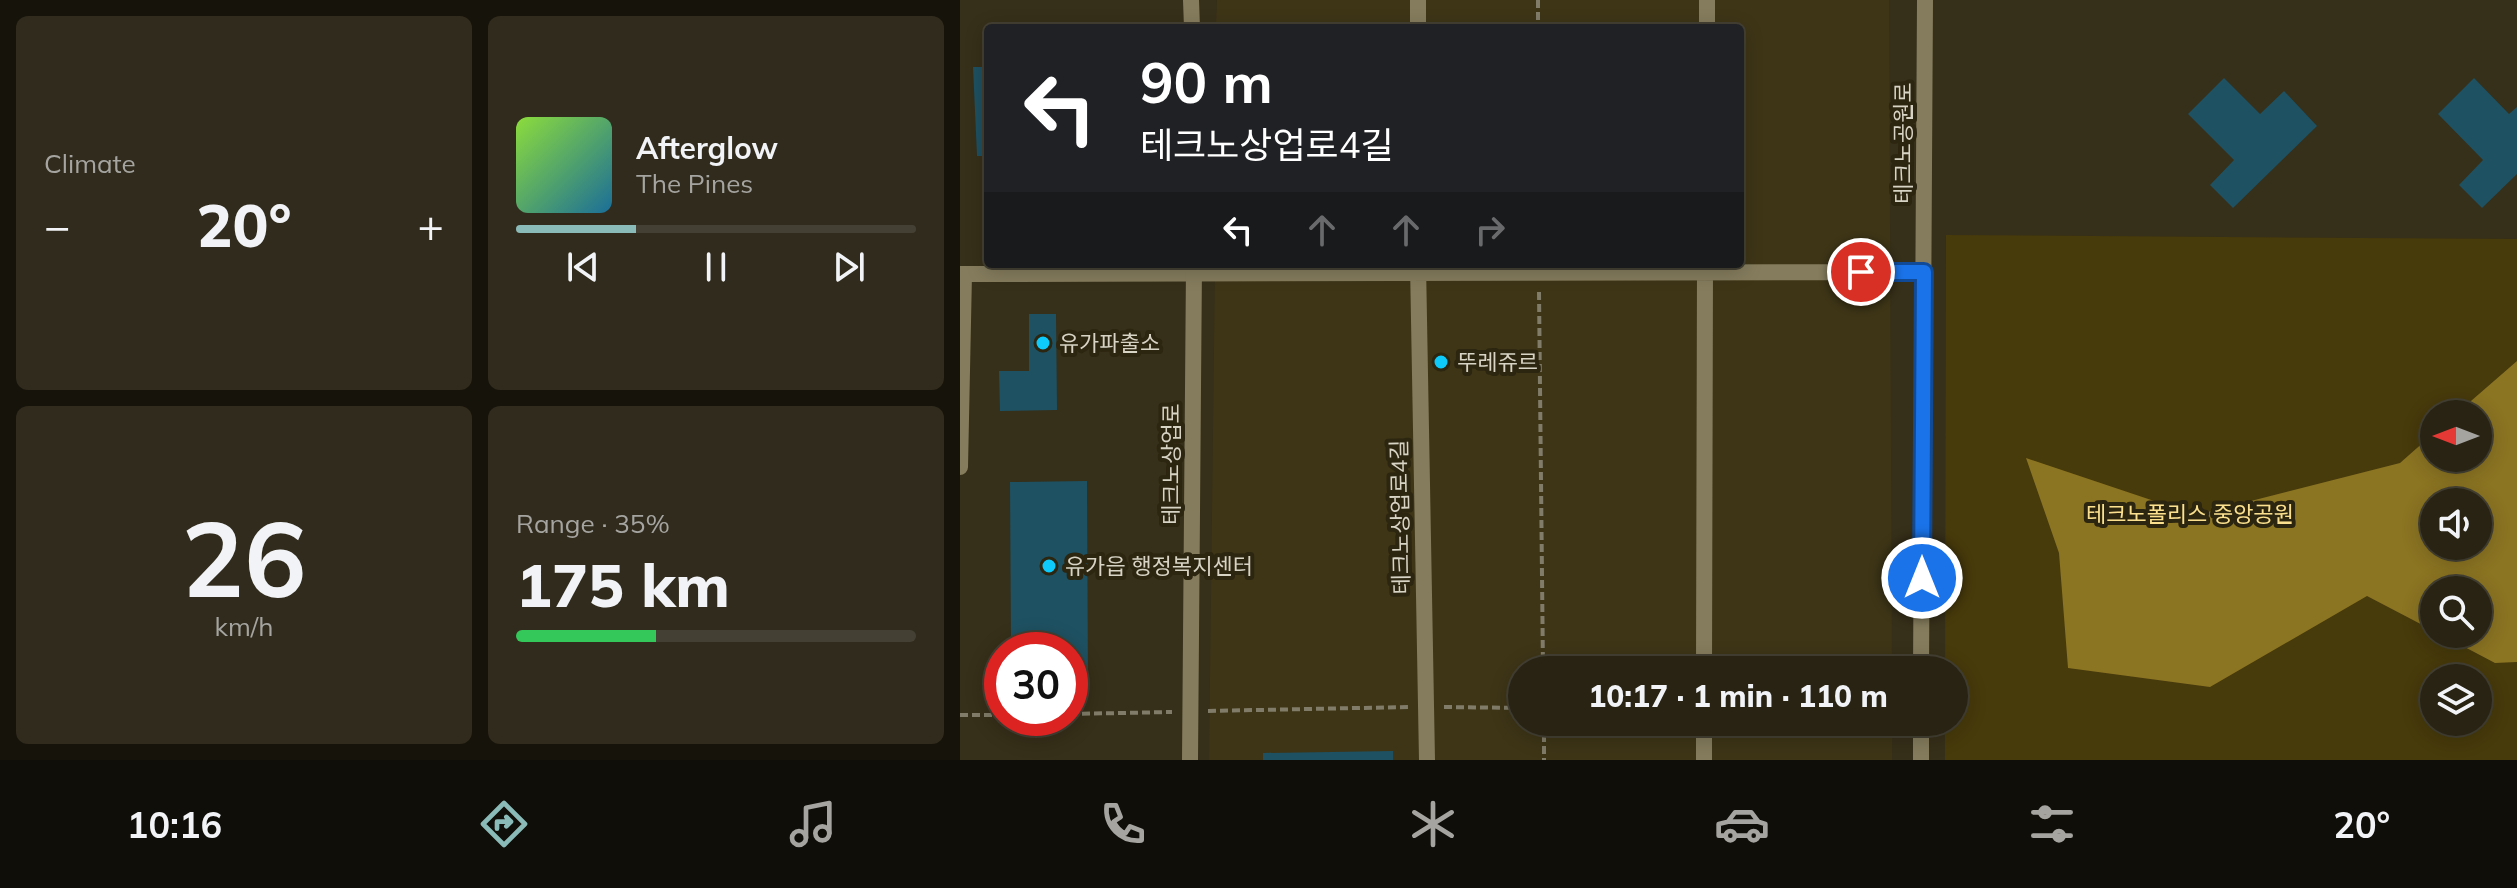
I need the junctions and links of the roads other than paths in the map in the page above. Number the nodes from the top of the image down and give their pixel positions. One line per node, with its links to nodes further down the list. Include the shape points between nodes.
1 (1191, 0): 5 (street)
2 (1418, 0): 6 (street)
3 (1707, 0): 7 (street)
4 (1925, 0): 11 (street, 테크노공원로)
5 (1192, 24)
6 (1418, 24)
7 (1707, 24)
8 (1418, 268): 9 (street); 10 (street); 19 (street, 테크노상업로4길)
9 (1705, 268): 11 (street); 14 (street)
10 (1194, 269): 12 (street); 18 (street, 테크노상업로)
11 (1924, 272): 15 (street, 테크노공원로)
12 (962, 274): 13 (street)
13 (960, 467)
14 (1704, 656)
15 (1921, 656)
16 (1704, 736): 20 (street)
17 (1921, 736): 21 (street)
18 (1190, 760)
19 (1427, 760)
20 (1704, 760)
21 (1921, 760)

